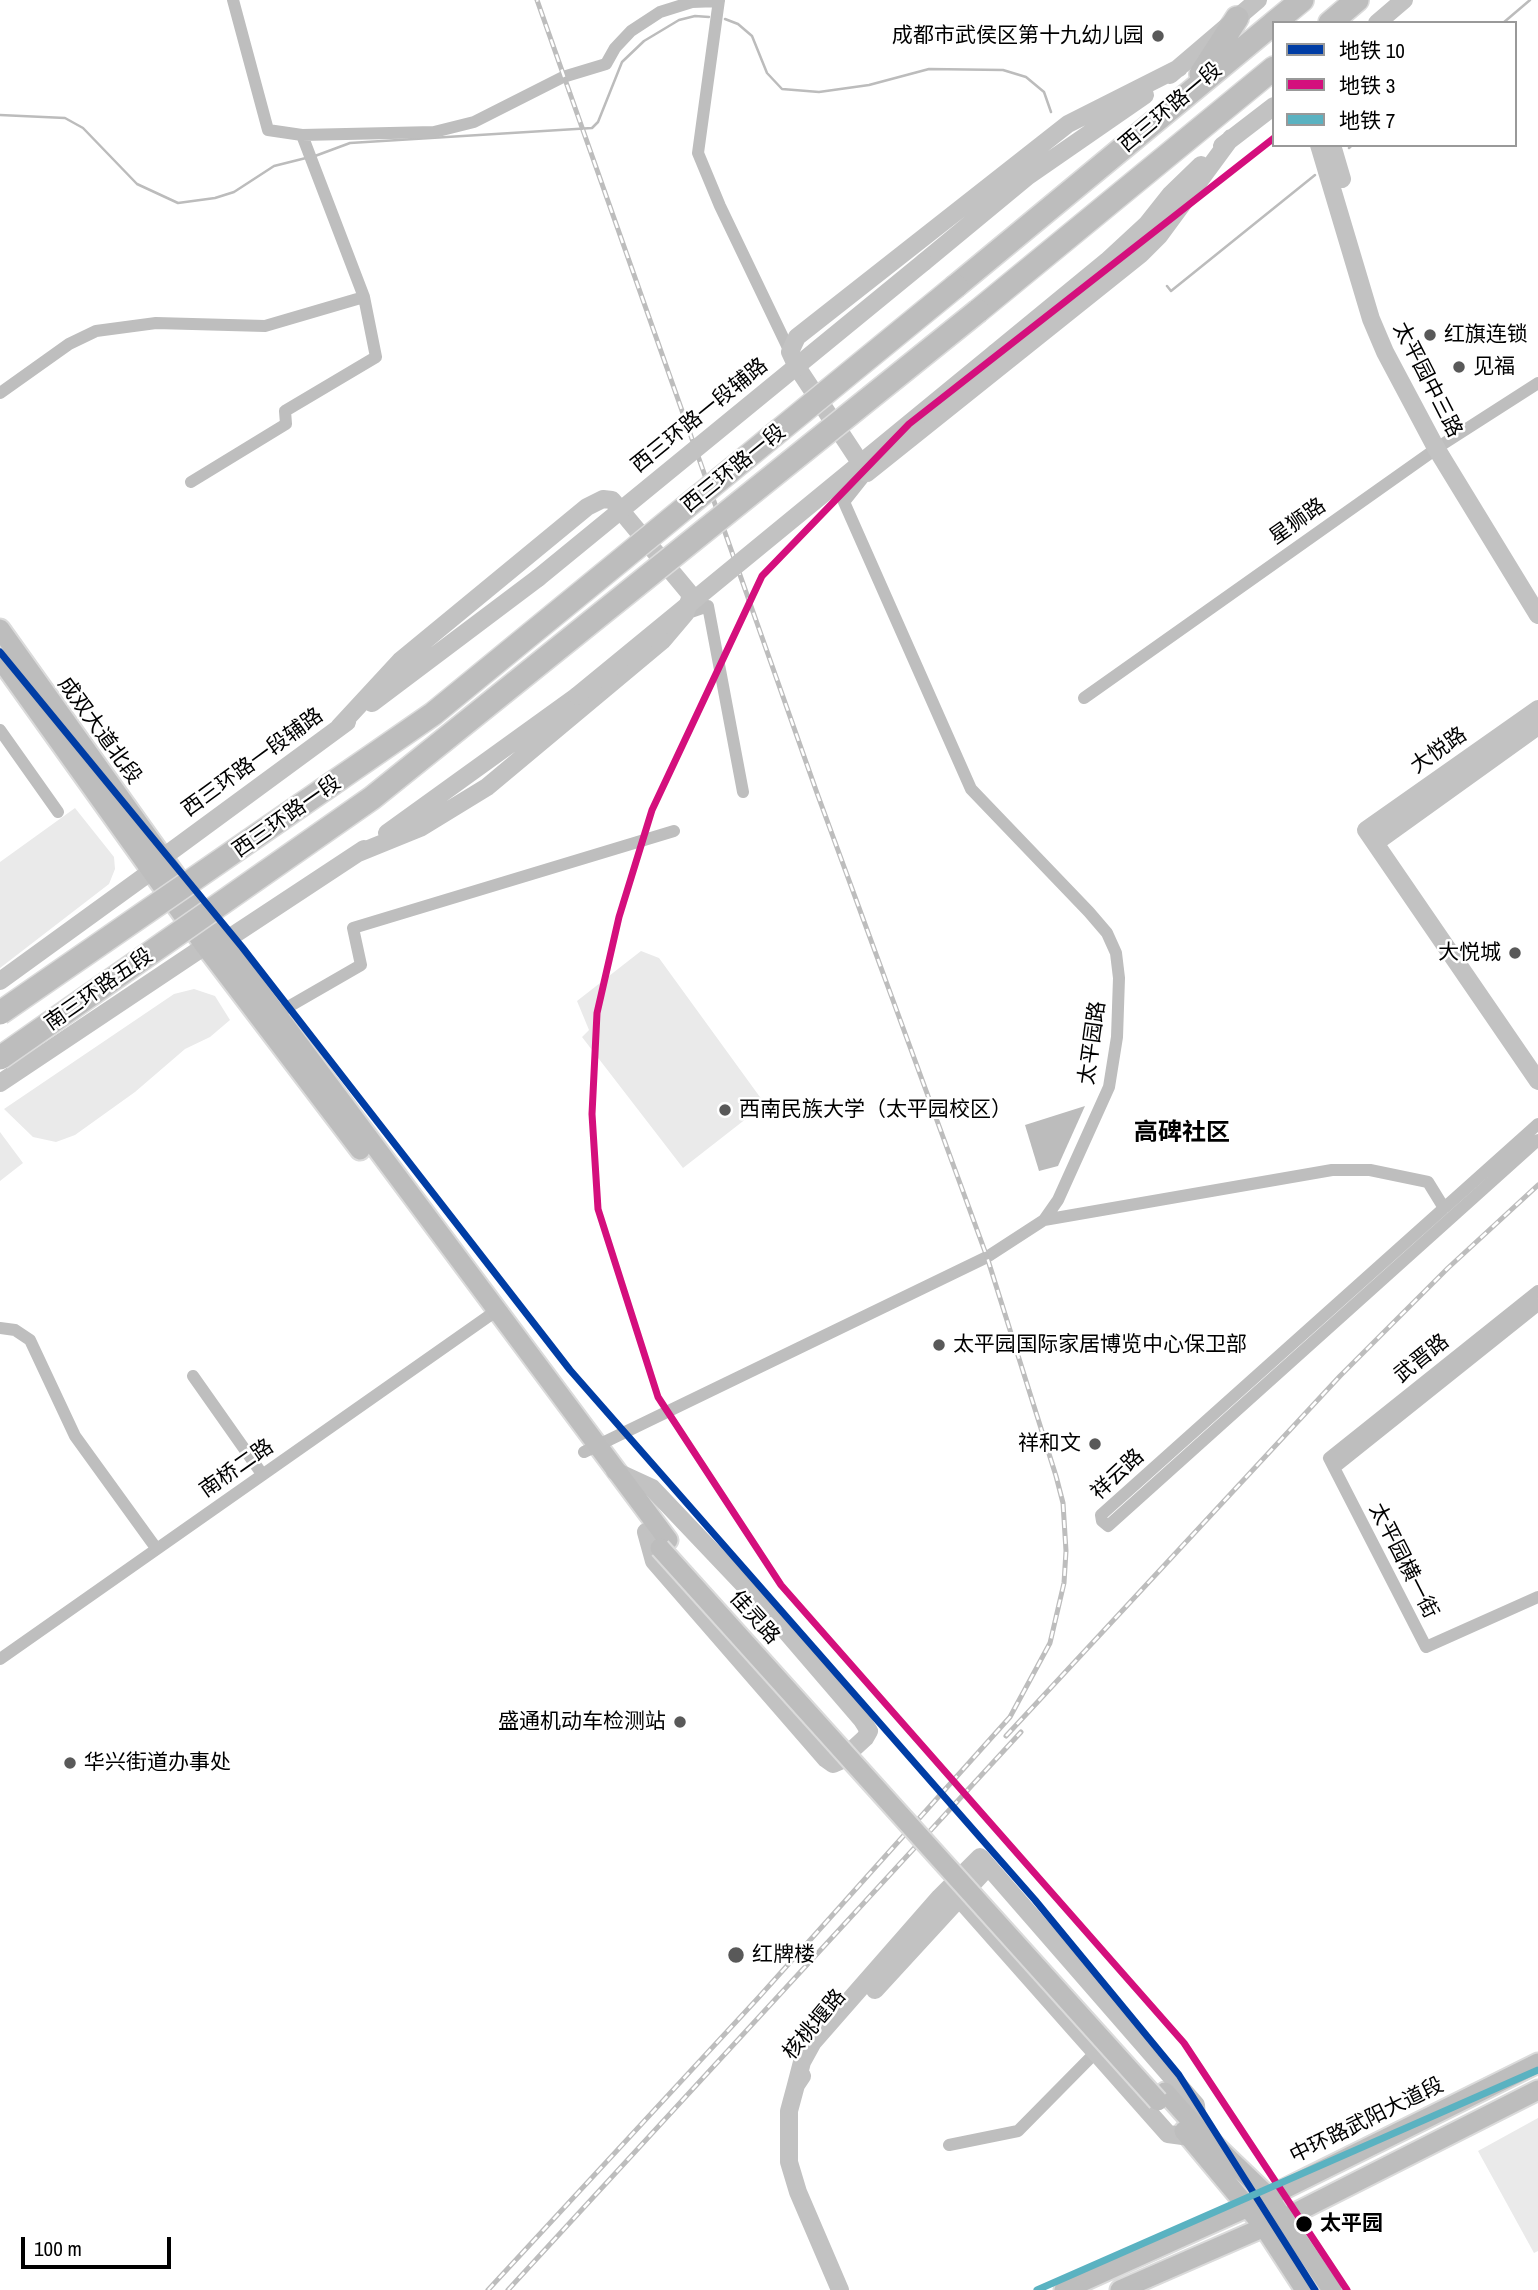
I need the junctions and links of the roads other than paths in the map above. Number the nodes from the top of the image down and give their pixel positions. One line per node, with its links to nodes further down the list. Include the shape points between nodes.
1 (233, 0): 16 (street, via 268,130)
2 (1258, 0): 7 (main road, 西三环路一段辅路)
3 (1302, 0): 8 (highway, 西三环路一段)
4 (1357, 0): 9 (highway)
5 (1404, 0): 10 (main road)
6 (719, 1): 16 (street, via 692,2 660,12 632,31 606,64 563,78 474,122 434,132); 21 (street, via 698,153)
7 (1237, 18): 12 (main road, 西三环路一段辅路); 14 (highway)
8 (1276, 21)
9 (1331, 21)
10 (1379, 21)
11 (1272, 25): 14 (highway, 西三环路一段)
12 (1179, 68): 21 (main road, via 1068,124 797,337); 35 (main road, 西三环路一段辅路, bridge, via 1028,176 538,579)
13 (1272, 70): 44 (highway, 西三环路一段, bridge, via 490,706)
14 (1187, 94): 43 (highway, 西三环路一段, bridge, via 433,714)
15 (1272, 107): 17 (main road)
16 (302, 135): 20 (street)
17 (1231, 138): 25 (main road, via 1141,254); 41 (main road, bridge, via 1107,261 577,696)
18 (1320, 147): 24 (main road, 太平园中三路, via 1371,319)
19 (1333, 147): 24 (main road, 太平园中三路, via 1377,310)
20 (364, 297): 23 (street, via 265,326 156,323 96,331 69,344); 26 (street, via 376,357 285,411 286,424)
21 (790, 352): 25 (main road)
22 (1538, 383): 24 (street, 星狮路)
23 (0, 393)
24 (1439, 446): 27 (main road, 太平园中三路); 29 (main road, 太平园中三路); 32 (street, 星狮路)
25 (867, 473): 55 (street, 太平园路, via 844,502 971,789 1089,912 1116,953 1117,1037 1109,1087 1058,1200)
26 (191, 482)
27 (1538, 597)
28 (685, 614): 35 (main road, via 691,595 612,500 603,499 587,507 400,661); 37 (street, via 708,607); 41 (main road, via 663,640 487,787 420,828)
29 (1538, 615)
30 (0, 629): 42 (main road, 成双大道北段)
31 (0, 659): 42 (main road, 成双大道北段)
32 (1084, 698)
33 (1538, 709): 40 (main road, 大悦路)
34 (1538, 726): 40 (main road)
35 (340, 727): 42 (main road, 西三环路一段辅路)
36 (0, 730): 38 (street)
37 (743, 792)
38 (58, 812)
39 (674, 831): 48 (street, via 353,928 361,965)
40 (1371, 836): 50 (main road)
41 (356, 854): 45 (main road)
42 (157, 864): 45 (main road); 46 (main road, 西三环路一段辅路)
43 (178, 893): 47 (highway, 南三环路五段, bridge)
44 (198, 922): 49 (highway, 南三环路五段, bridge)
45 (214, 944): 48 (main road, 佳灵路); 51 (main road); 58 (main road, 佳灵路)
46 (0, 981)
47 (0, 1013)
48 (275, 1014): 58 (main road, 佳灵路)
49 (0, 1058)
50 (1538, 1081)
51 (0, 1083)
52 (1538, 1124): 54 (street, 祥云路)
53 (1538, 1140): 54 (street, 祥云路, via 1108,1526 1102,1521 1101,1515)
54 (1444, 1208): 55 (street, via 1428,1182 1370,1170 1332,1170)
55 (1044, 1220): 61 (street, 太平园路, via 987,1257)
56 (1538, 1291): 62 (street, 武晋路)
57 (1538, 1305): 62 (street, 武晋路)
58 (491, 1313): 61 (main road, 佳灵路); 64 (street, 南桥二路)
59 (0, 1328): 67 (street, via 15,1330 30,1340 75,1436)
60 (193, 1376): 64 (street)
61 (590, 1449): 63 (main road, 佳灵路); 65 (main road, 佳灵路)
62 (1332, 1463): 68 (street, 太平园横一街, via 1426,1647)
63 (614, 1471): 65 (main road, via 652,1488 764,1606 862,1720 869,1731 865,1738 840,1761 833,1764 826,1759 654,1561); 66 (main road, 佳灵路)
64 (262, 1474): 67 (street, 南桥二路)
65 (646, 1532): 66 (main road, 佳灵路)
66 (664, 1544): 74 (main road, 佳灵路, bridge)
67 (156, 1548): 69 (street, 南桥二路)
68 (1538, 1597)
69 (0, 1659)
70 (954, 1892): 71 (main road); 74 (main road, 核桃堰路, via 980,1857 1196,2105); 80 (main road, 核桃堰路, via 796,2085 789,2111 789,2162)
71 (1096, 2052): 74 (main road, via 1168,2134); 75 (street, via 1018,2131)
72 (1538, 2063): 76 (main road, 中环路武阳大道段)
73 (1538, 2090): 78 (main road)
74 (1194, 2133): 76 (main road, 佳灵路); 77 (main road, 佳灵路)
75 (949, 2145)
76 (1268, 2196): 77 (main road, 中环路武阳大道段); 78 (main road, 佳灵路)
77 (1248, 2207): 79 (main road, 佳灵路); 81 (main road, 中环路武阳大道段)
78 (1285, 2218): 79 (main road); 84 (main road, 佳灵路)
79 (1264, 2227): 82 (main road); 83 (main road, 佳灵路)
80 (840, 2290)
81 (1064, 2290)
82 (1120, 2290)
83 (1305, 2290)
84 (1332, 2290)

